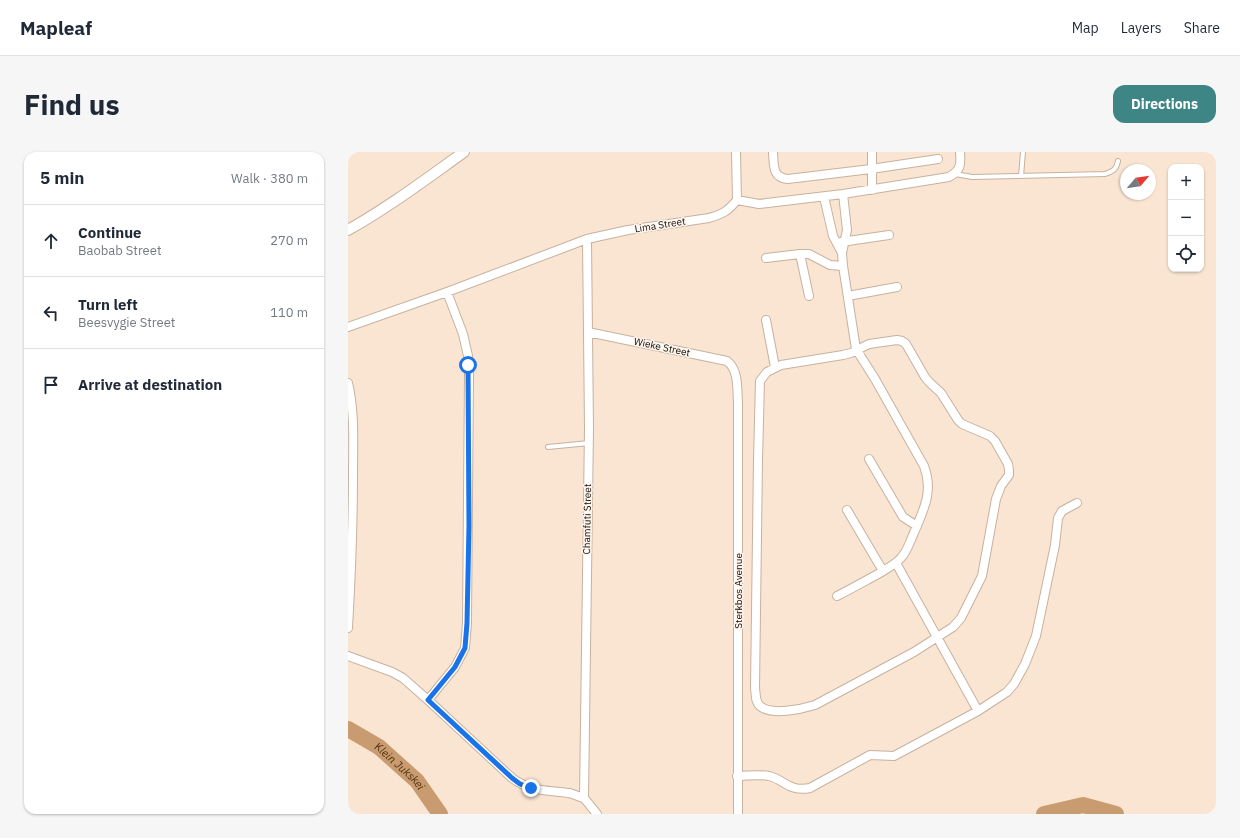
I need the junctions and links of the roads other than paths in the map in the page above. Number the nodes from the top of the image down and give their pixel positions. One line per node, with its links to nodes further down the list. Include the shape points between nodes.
1 (464, 152): 16 (street, via 397,200)
2 (736, 152): 15 (street)
3 (773, 152): 9 (street, via 777,175 784,179)
4 (872, 152): 9 (street)
5 (960, 152): 10 (street, via 961,164)
6 (1023, 152): 11 (lane)
7 (938, 159): 9 (street)
8 (1118, 161): 11 (lane, via 1113,171 1105,174)
9 (871, 170): 12 (street)
10 (955, 174): 11 (lane, via 972,177); 12 (street)
11 (1021, 176)
12 (872, 190): 13 (street)
13 (843, 194): 14 (street); 19 (street, via 847,230)
14 (824, 197): 15 (street, via 759,204); 20 (street)
15 (737, 200): 18 (street, Lima Street, via 722,214 709,218)
16 (348, 230)
17 (890, 234): 19 (street)
18 (587, 239): 26 (street, Lima Street); 31 (street, Chamfuti Street)
19 (845, 242): 20 (street); 21 (street)
20 (837, 243): 21 (street)
21 (842, 253): 24 (street)
22 (800, 254): 23 (street); 24 (street, via 809,254 830,265); 27 (street)
23 (766, 258)
24 (844, 266): 28 (street)
25 (897, 287): 28 (street)
26 (447, 292): 30 (street, Lima Street); 48 (street, via 463,334 468,356 467,623 465,648 455,667)
27 (809, 296)
28 (848, 296): 32 (street)
29 (766, 320): 34 (street)
30 (348, 327)
31 (588, 332): 33 (street, Wieke Street, via 707,356 727,361); 36 (street, Chamfuti Street)
32 (856, 349): 34 (street, via 843,355); 41 (street, via 928,476 928,496); 46 (street, via 880,342 904,342 925,377 941,392 958,420 990,436 1010,470 996,499 982,576 961,618)
33 (733, 368): 50 (street, Sterkbos Avenue, via 737,378 738,403)
34 (775, 368): 46 (street, via 767,372 760,381 756,702 774,711 804,709)
35 (348, 382): 45 (street, via 353,456 352,570)
36 (589, 443): 37 (lane); 51 (street, Chamfuti Street)
37 (548, 447)
38 (869, 459): 41 (street, via 903,517)
39 (1077, 503): 49 (street, via 1062,511 1058,518 1055,546 1036,636 1025,664 1007,692)
40 (847, 510): 43 (street)
41 (917, 526): 42 (street, via 906,552)
42 (896, 563): 43 (street); 46 (street)
43 (883, 571): 44 (street)
44 (837, 596)
45 (348, 628)
46 (938, 638): 49 (street)
47 (348, 656): 48 (street, via 403,678)
48 (428, 700): 51 (street, via 520,784)
49 (978, 710): 50 (street, via 894,756 870,755 810,788 794,788 768,776)
50 (737, 776): 53 (street, Sterkbos Avenue)
51 (584, 798): 52 (street)
52 (597, 814)
53 (738, 814)

